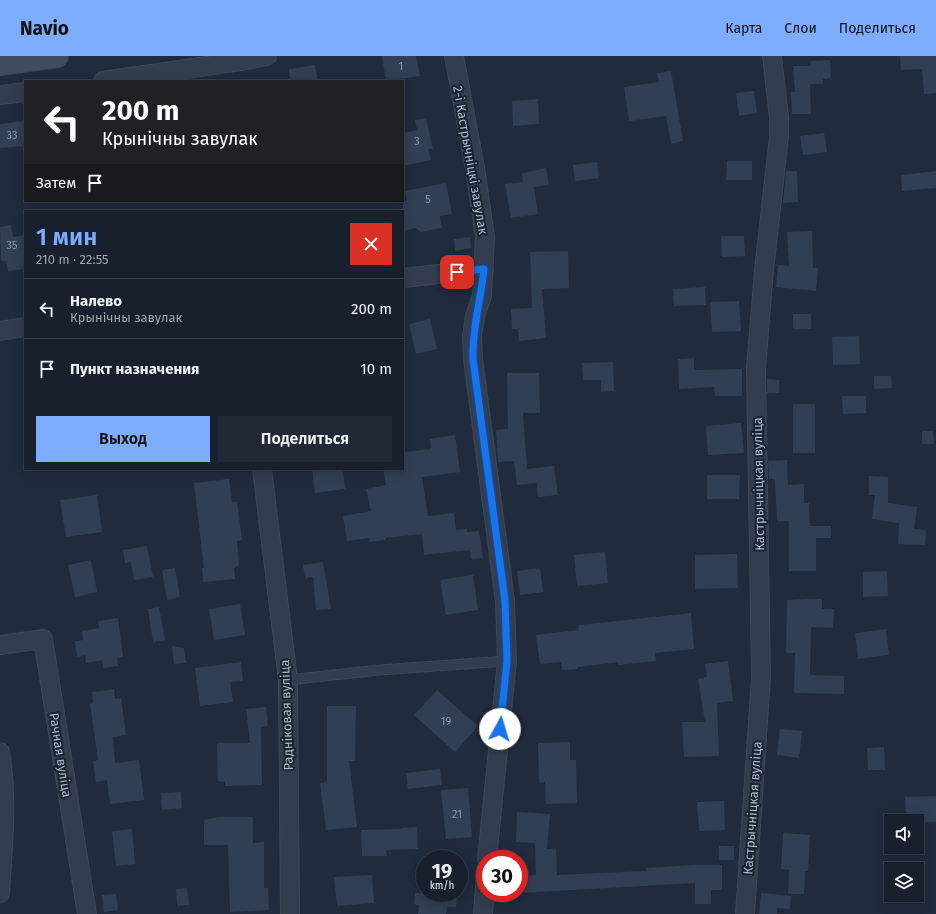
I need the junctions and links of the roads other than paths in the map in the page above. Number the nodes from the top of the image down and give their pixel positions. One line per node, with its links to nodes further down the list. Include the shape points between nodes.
1 (57, 56): 5 (main road)
2 (267, 56): 6 (street)
3 (454, 56): 9 (street, 2-і Кастрычніцкі завулак, via 480,200 485,237)
4 (772, 56): 24 (street, Кастрычніцкая вуліца, via 779,136 756,368 761,677)
5 (0, 64)
6 (110, 80)
7 (24, 92): 8 (street)
8 (0, 95)
9 (484, 269): 10 (street); 15 (street, 2-і Кастрычніцкі завулак, via 482,296 472,336 473,359 505,601)
10 (404, 278)
11 (24, 328): 12 (street)
12 (0, 331)
13 (262, 470): 16 (street, Радніковая вуліца)
14 (0, 645): 21 (street, Рачная вуліца, via 42,639)
15 (507, 661): 16 (lane, via 379,670); 18 (street, 2-і Кастрычніцкі завулак)
16 (288, 680): 22 (street, Радніковая вуліца)
17 (0, 754): 19 (street, via 4,773 5,803)
18 (488, 850)
19 (0, 894)
20 (484, 902): 23 (street)
21 (87, 914)
22 (290, 914)
23 (483, 914)
24 (745, 914)

